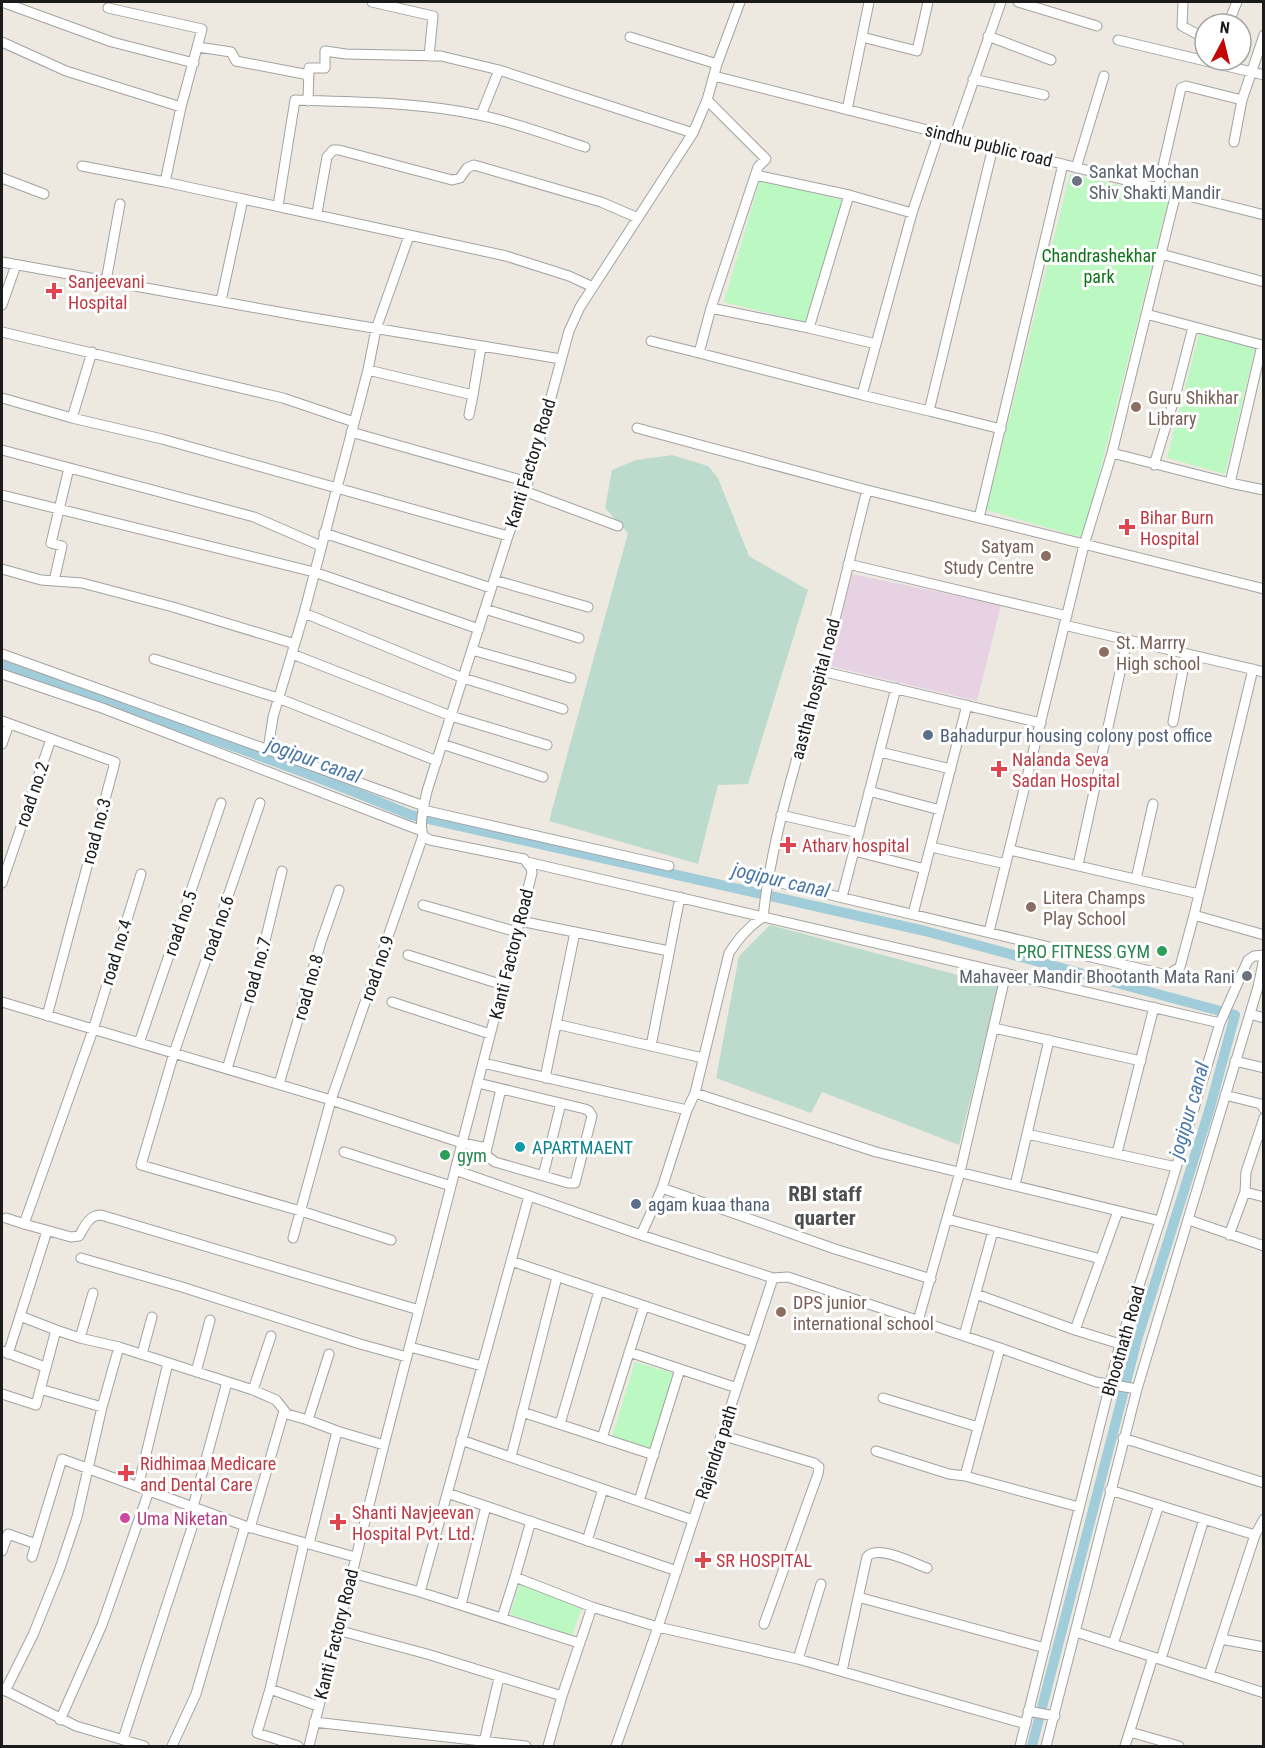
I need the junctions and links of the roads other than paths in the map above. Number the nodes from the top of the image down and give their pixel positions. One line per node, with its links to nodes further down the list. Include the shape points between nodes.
1 (2, 2): 22 (street, via 112,42)
2 (372, 2): 19 (street, via 433,16)
3 (740, 2): 23 (street, Kanti Factory Road)
4 (869, 2): 13 (street)
5 (928, 2): 13 (street, via 917,51)
6 (1000, 2): 14 (street)
7 (1018, 2): 10 (street)
8 (1183, 2): 11 (street, via 1182,26)
9 (108, 8): 18 (street, via 202,29)
10 (1097, 26)
11 (1193, 32)
12 (1263, 35): 24 (street)
13 (862, 36): 37 (street)
14 (988, 36): 21 (street); 31 (street)
15 (630, 37): 23 (street)
16 (1118, 40): 20 (street)
17 (2, 42): 36 (street, via 66,70)
18 (198, 47): 22 (street); 27 (street, via 231,52 236,61)
19 (429, 56): 25 (street); 27 (street, via 325,51 325,68 309,68)
20 (1193, 58)
21 (1051, 60)
22 (194, 63): 36 (street)
23 (717, 64): 29 (street, Kanti Factory Road)
24 (1253, 66)
25 (498, 70): 38 (street); 39 (street)
26 (1251, 72): 28 (street); 34 (street)
27 (309, 75): 35 (street)
28 (1263, 75)
29 (714, 76): 33 (street, Kanti Factory Road); 37 (street, sindhu public road)
30 (1104, 76): 47 (street)
31 (973, 79): 32 (street); 41 (street)
32 (1044, 95)
33 (707, 100): 39 (street, Kanti Factory Road); 48 (street, via 766,159)
34 (1242, 100): 42 (street); 51 (street, via 1182,87)
35 (308, 101): 38 (street, via 419,106); 57 (street, via 295,100)
36 (181, 106): 50 (street)
37 (847, 110): 40 (street, sindhu public road)
38 (481, 115): 43 (street)
39 (693, 133): 61 (street, Kanti Factory Road)
40 (939, 133): 41 (street, sindhu public road); 59 (street)
41 (954, 137): 44 (street, sindhu public road)
42 (1234, 142)
43 (585, 147)
44 (993, 147): 45 (street, sindhu public road); 88 (street)
45 (1063, 164): 47 (street, sindhu public road); 93 (street)
46 (82, 166): 50 (street)
47 (1076, 168): 51 (street, sindhu public road)
48 (756, 176): 54 (street); 71 (street)
49 (2, 178): 53 (street)
50 (165, 182): 55 (street)
51 (1158, 188): 52 (street, sindhu public road)
52 (1176, 193): 60 (street, sindhu public road); 63 (street)
53 (44, 194)
54 (849, 195): 59 (street); 74 (street)
55 (243, 199): 57 (street); 69 (street)
56 (120, 204): 66 (street)
57 (278, 206): 58 (street)
58 (317, 213): 61 (street, via 327,157 333,150 339,150 452,180 474,165 601,201); 62 (street)
59 (912, 213): 79 (street)
60 (1263, 215)
61 (638, 218): 68 (street, Kanti Factory Road)
62 (409, 236): 68 (street, via 506,256); 75 (street)
63 (1161, 254): 67 (street); 72 (street)
64 (2, 262): 65 (street)
65 (16, 265): 66 (street); 70 (street)
66 (106, 281): 69 (street)
67 (1263, 282)
68 (593, 287): 83 (street, Kanti Factory Road, via 569,331)
69 (221, 302): 75 (street)
70 (2, 305)
71 (711, 308): 74 (street); 82 (street)
72 (1146, 314): 73 (street); 96 (street)
73 (1193, 327): 78 (street); 97 (street)
74 (809, 328): 79 (street)
75 (376, 329): 80 (street); 84 (street)
76 (2, 332): 81 (street)
77 (651, 341): 82 (street)
78 (1262, 341): 99 (street)
79 (876, 345): 86 (street)
80 (481, 347): 83 (street); 85 (street)
81 (92, 352): 90 (street); 91 (street, via 284,398)
82 (699, 353): 86 (street)
83 (561, 359): 100 (street, Kanti Factory Road)
84 (368, 370): 85 (street); 91 (street)
85 (473, 395): 89 (street)
86 (862, 395): 88 (street)
87 (2, 399): 90 (street)
88 (929, 411): 93 (street)
89 (469, 415)
90 (72, 418): 101 (street)
91 (354, 422): 94 (street)
92 (637, 428): 102 (street)
93 (1001, 429): 106 (street)
94 (351, 432): 100 (street); 101 (street)
95 (2, 450): 98 (street)
96 (1112, 453): 97 (street); 110 (street)
97 (1154, 465): 99 (street)
98 (69, 468): 105 (street); 111 (street, via 254,517)
99 (1230, 483): 103 (street)
100 (526, 487): 107 (street); 109 (street, Kanti Factory Road)
101 (336, 488): 108 (street); 109 (street)
102 (867, 490): 106 (street); 112 (street, aastha hospital road)
103 (1263, 490)
104 (2, 495): 105 (street)
105 (58, 509): 114 (street); 115 (street, via 51,543 62,546)
106 (979, 518): 110 (street)
107 (618, 526)
108 (324, 533): 111 (street); 116 (street)
109 (508, 536): 116 (street, Kanti Factory Road)
110 (1084, 545): 117 (street); 121 (street)
111 (321, 546): 114 (street)
112 (848, 564): 121 (street); 132 (street, aastha hospital road)
113 (2, 569): 115 (street)
114 (314, 572): 120 (street); 122 (street)
115 (54, 581): 125 (street, via 82,583)
116 (493, 584): 118 (street); 119 (street, Kanti Factory Road)
117 (1263, 589)
118 (588, 607)
119 (485, 609): 122 (street, Kanti Factory Road); 123 (street)
120 (304, 613): 125 (street); 135 (street)
121 (1066, 621): 124 (street); 144 (street)
122 (479, 629): 126 (street, Kanti Factory Road)
123 (579, 638)
124 (1127, 640): 129 (street); 168 (street)
125 (295, 644): 128 (street)
126 (472, 650): 135 (street, Kanti Factory Road); 136 (street)
127 (2, 654): 149 (street)
128 (292, 654): 138 (street); 141 (street)
129 (1186, 654): 131 (street); 143 (street)
130 (154, 659): 138 (street)
131 (1253, 669): 133 (street); 177 (street)
132 (821, 670): 137 (street); 160 (street, aastha hospital road)
133 (1263, 672)
134 (2, 674): 161 (street, via 102,708)
135 (463, 678): 140 (street); 141 (street, Kanti Factory Road)
136 (571, 678)
137 (896, 688): 139 (street); 150 (street)
138 (278, 698): 149 (street); 151 (street)
139 (967, 705): 144 (street); 152 (street)
140 (563, 709)
141 (451, 716): 147 (street, Kanti Factory Road); 148 (street)
142 (5, 722): 145 (street, road no.3); 146 (street)
143 (1173, 722)
144 (1041, 723): 164 (street)
145 (51, 739): 174 (street, road no.2); 198 (street, road no.3, via 115,762)
146 (2, 744)
147 (442, 744): 151 (street, Kanti Factory Road); 153 (street)
148 (548, 745)
149 (268, 750): 158 (street)
150 (880, 752): 152 (street); 154 (street)
151 (437, 761): 158 (street, Kanti Factory Road)
152 (951, 769): 159 (street)
153 (543, 777)
154 (869, 791): 159 (street); 162 (street)
155 (221, 803): 206 (street, road no.5)
156 (260, 803): 208 (street, road no.6)
157 (1153, 804): 173 (street)
158 (424, 810): 161 (street, Kanti Factory Road); 169 (street)
159 (940, 810): 163 (street)
160 (781, 815): 162 (street); 175 (street, aastha hospital road)
161 (422, 832): 166 (street, Kanti Factory Road, via 430,840); 221 (street, road no.9)
162 (859, 833): 165 (street)
163 (931, 847): 167 (street); 170 (street)
164 (1010, 850): 167 (street); 168 (street)
165 (854, 851): 170 (street); 179 (street)
166 (527, 862): 178 (street); 184 (street, Kanti Factory Road, via 532,873)
167 (1006, 864): 187 (street)
168 (1078, 865): 173 (street)
169 (669, 866)
170 (925, 869): 182 (street)
171 (282, 871): 214 (street, road no.7)
172 (141, 874): 203 (street, road no.4)
173 (1136, 879): 177 (street)
174 (2, 883)
175 (767, 884): 179 (street); 181 (street, aastha hospital road)
176 (339, 890): 217 (street, road no.8)
177 (1199, 894): 183 (street)
178 (680, 897): 181 (street); 189 (street)
179 (842, 897): 182 (street)
180 (423, 905): 185 (street)
181 (764, 912): 192 (street); 209 (street, via 729,953)
182 (913, 914): 187 (street)
183 (1194, 915): 187 (street, via 1180,967 1167,975); 188 (street)
184 (519, 921): 185 (street, Kanti Factory Road); 186 (street)
185 (516, 932): 193 (street, Kanti Factory Road)
186 (575, 932): 189 (street); 201 (street)
187 (989, 932)
188 (1263, 935)
189 (669, 951): 207 (street)
190 (408, 955): 193 (street)
191 (1263, 957): 197 (street, Bhootnath Road); 200 (street, Bhootnath Road, via 1248,960)
192 (1006, 973): 196 (street); 202 (street)
193 (503, 985): 204 (street, Kanti Factory Road)
194 (2, 1002): 198 (street)
195 (392, 1002): 204 (street)
196 (1154, 1007): 200 (street); 210 (street)
197 (1250, 1014): 199 (street); 211 (street, Bhootnath Road)
198 (47, 1016): 203 (street)
199 (1263, 1018)
200 (1222, 1019): 231 (street, Bhootnath Road)
201 (556, 1024): 207 (street); 215 (street)
202 (994, 1028): 205 (street); 233 (street)
203 (93, 1030): 206 (street); 247 (street, road no.4)
204 (490, 1034): 212 (street, Kanti Factory Road)
205 (1049, 1040): 210 (street); 226 (street)
206 (139, 1043): 208 (street)
207 (651, 1046): 209 (street)
208 (174, 1053): 214 (street); 241 (street, road no.6, via 141,1165)
209 (703, 1058): 219 (street)
210 (1141, 1061): 230 (street)
211 (1235, 1061): 213 (street); 220 (street, Bhootnath Road)
212 (483, 1063): 215 (street); 216 (street, Kanti Factory Road)
213 (1263, 1068)
214 (227, 1069): 217 (street)
215 (545, 1078): 224 (street)
216 (477, 1083): 218 (street); 227 (street, Kanti Factory Road)
217 (279, 1084): 221 (street)
218 (501, 1089): 222 (street); 228 (street)
219 (695, 1093): 224 (street); 233 (street, via 876,1152)
220 (1225, 1095): 223 (street, via 1261,1104); 245 (street, Bhootnath Road)
221 (332, 1100): 227 (street); 241 (street, road no.9)
222 (561, 1103): 234 (street); 234 (street, via 585,1109 592,1116 577,1180 572,1184)
223 (1263, 1109)
224 (687, 1110): 237 (street)
225 (1263, 1118): 238 (street, via 1246,1172)
226 (1027, 1134): 230 (street); 235 (street)
227 (462, 1143): 228 (street); 232 (street, Kanti Factory Road)
228 (487, 1148): 234 (street, via 487,1156 495,1162)
229 (344, 1152): 236 (street)
230 (1117, 1153): 231 (street)
231 (1176, 1167): 246 (street, Bhootnath Road)
232 (455, 1170): 236 (street, Kanti Factory Road); 239 (street)
233 (960, 1172): 235 (street); 244 (street)
234 (543, 1176)
235 (1016, 1185): 242 (street)
236 (451, 1186): 265 (street, Kanti Factory Road)
237 (662, 1188): 251 (street); 260 (street, via 835,1250)
238 (1245, 1192): 240 (street); 250 (street)
239 (529, 1196): 251 (street); 257 (street)
240 (1263, 1197)
241 (299, 1211): 252 (street, road no.9); 253 (street)
242 (1118, 1211): 246 (street); 256 (street)
243 (6, 1218): 247 (street)
244 (947, 1219): 249 (street); 260 (street)
245 (1189, 1220): 250 (street); 293 (street, Bhootnath Road)
246 (1160, 1221): 276 (street, Bhootnath Road)
247 (24, 1224): 248 (street)
248 (47, 1231): 265 (street, via 79,1236 89,1219 101,1215); 266 (street)
249 (993, 1231): 256 (street); 263 (street)
250 (1229, 1234): 254 (street)
251 (641, 1235): 259 (street)
252 (293, 1238)
253 (391, 1240)
254 (1263, 1246)
255 (81, 1258): 284 (street)
256 (1101, 1259): 271 (street)
257 (511, 1261): 258 (street); 286 (street)
258 (557, 1277): 261 (street); 300 (street)
259 (773, 1278): 269 (street, via 788,1277); 275 (street, Rajendra path)
260 (931, 1279): 269 (street)
261 (599, 1291): 264 (street); 302 (street)
262 (93, 1293): 274 (street)
263 (976, 1294): 271 (street); 273 (street)
264 (644, 1306): 275 (street); 280 (street)
265 (419, 1310): 278 (street, Kanti Factory Road)
266 (20, 1316): 270 (street); 281 (street)
267 (152, 1317): 282 (street)
268 (210, 1320): 289 (street)
269 (918, 1320): 273 (street)
270 (56, 1330): 274 (street); 287 (street)
271 (1075, 1330): 276 (street)
272 (271, 1336): 295 (street)
273 (964, 1336): 279 (street)
274 (80, 1338): 277 (street)
275 (752, 1342): 292 (street, Rajendra path)
276 (1120, 1344): 291 (street, Bhootnath Road)
277 (119, 1347): 282 (street); 298 (street)
278 (410, 1347): 284 (street, Kanti Factory Road); 286 (street)
279 (1000, 1348): 291 (street); 303 (street)
280 (629, 1352): 288 (street); 306 (street)
281 (5, 1353): 287 (street)
282 (142, 1354): 285 (street)
283 (329, 1354): 301 (street)
284 (407, 1357): 309 (street, Kanti Factory Road)
285 (168, 1363): 289 (street); 316 (street)
286 (482, 1366): 308 (street)
287 (45, 1367): 294 (street)
288 (680, 1369): 292 (street); 311 (street)
289 (196, 1372): 290 (street)
290 (227, 1383): 295 (street); 325 (street)
291 (1112, 1384): 293 (street); 324 (street, Bhootnath Road)
292 (737, 1388): 305 (street, Rajendra path)
293 (1133, 1388): 307 (street, Bhootnath Road)
294 (40, 1389): 296 (street, via 36,1405); 298 (street)
295 (253, 1390): 299 (street, via 276,1400)
296 (2, 1394)
297 (883, 1398): 303 (street)
298 (102, 1407): 313 (street)
299 (284, 1411): 301 (street); 330 (street)
300 (522, 1412): 302 (street); 312 (street)
301 (308, 1420): 304 (street)
302 (560, 1424): 306 (street)
303 (978, 1427): 314 (street)
304 (338, 1431): 309 (street); 334 (street)
305 (721, 1436): 328 (street, Rajendra path); 348 (street, via 819,1467)
306 (602, 1438): 311 (street)
307 (1123, 1438): 315 (street); 318 (street, Bhootnath Road)
308 (461, 1440): 312 (street); 320 (street)
309 (384, 1445): 337 (street, Kanti Factory Road)
310 (876, 1451): 314 (street)
311 (654, 1455): 321 (street)
312 (511, 1457): 317 (street)
313 (89, 1469): 316 (street); 333 (street, via 62,1459); 363 (street, via 60,1568 33,1635)
314 (964, 1476): 324 (street)
315 (1263, 1484)
316 (138, 1487): 319 (street)
317 (603, 1489): 321 (street); 332 (street)
318 (1110, 1490): 322 (street); 351 (street, Bhootnath Road)
319 (149, 1491): 325 (street); 369 (street, via 102,1625)
320 (447, 1493): 323 (street); 343 (street)
321 (639, 1501): 328 (street)
322 (1159, 1505): 326 (street); 354 (street)
323 (486, 1506): 329 (street); 345 (street)
324 (1078, 1507): 356 (street, Bhootnath Road)
325 (196, 1508): 330 (street); 373 (street)
326 (1204, 1519): 331 (street); 357 (street)
327 (1263, 1519): 331 (street)
328 (693, 1520): 339 (street, Rajendra path)
329 (531, 1521): 332 (street); 341 (street)
330 (248, 1527): 334 (street); 376 (street, via 196,1694)
331 (1255, 1535): 352 (street)
332 (587, 1540): 339 (street)
333 (36, 1544): 335 (street, via 8,1534); 336 (street)
334 (307, 1544): 337 (street); 362 (street)
335 (2, 1551)
336 (32, 1557)
337 (356, 1557): 340 (street, Kanti Factory Road)
338 (927, 1568): 344 (street, via 895,1556 870,1553)
339 (677, 1571): 349 (street, Rajendra path)
340 (351, 1573): 343 (street); 350 (street, Kanti Factory Road)
341 (515, 1576): 346 (street); 347 (street)
342 (821, 1584): 358 (street)
343 (420, 1592): 345 (street)
344 (858, 1597): 356 (street); 359 (street)
345 (461, 1605): 347 (street)
346 (592, 1607): 349 (street); 353 (street)
347 (502, 1618): 353 (street)
348 (764, 1624)
349 (658, 1627): 358 (street); 381 (street, Rajendra path)
350 (337, 1630): 361 (street); 366 (street, Kanti Factory Road)
351 (1076, 1632): 354 (street); 368 (street, Bhootnath Road)
352 (1221, 1639): 355 (street); 360 (street)
353 (579, 1643): 365 (street)
354 (1113, 1644): 357 (street)
355 (1263, 1647)
356 (1045, 1648): 367 (street, Bhootnath Road)
357 (1157, 1658): 360 (street); 372 (street)
358 (798, 1659): 359 (street)
359 (842, 1671): 371 (street)
360 (1209, 1675): 364 (street)
361 (499, 1677): 365 (street); 374 (street)
362 (270, 1689): 366 (street); 377 (street, via 257,1733)
363 (3, 1690): 369 (street)
364 (1263, 1693)
365 (561, 1696): 380 (street)
366 (318, 1706): 370 (street, Kanti Factory Road)
367 (1030, 1712): 368 (street); 371 (street, Bhootnath Road)
368 (1052, 1716): 383 (street, Bhootnath Road)
369 (60, 1720): 373 (street)
370 (314, 1722): 374 (street); 378 (street, Kanti Factory Road)
371 (1026, 1724): 382 (street, Bhootnath Road)
372 (1130, 1732): 384 (street); 385 (street)
373 (123, 1739): 375 (street)
374 (484, 1742): 379 (street)
375 (144, 1746)
376 (172, 1746)
377 (298, 1746)
378 (309, 1746)
379 (526, 1746)
380 (548, 1746)
381 (616, 1746)
382 (1020, 1746)
383 (1046, 1746)
384 (1125, 1746)
385 (1179, 1746)

